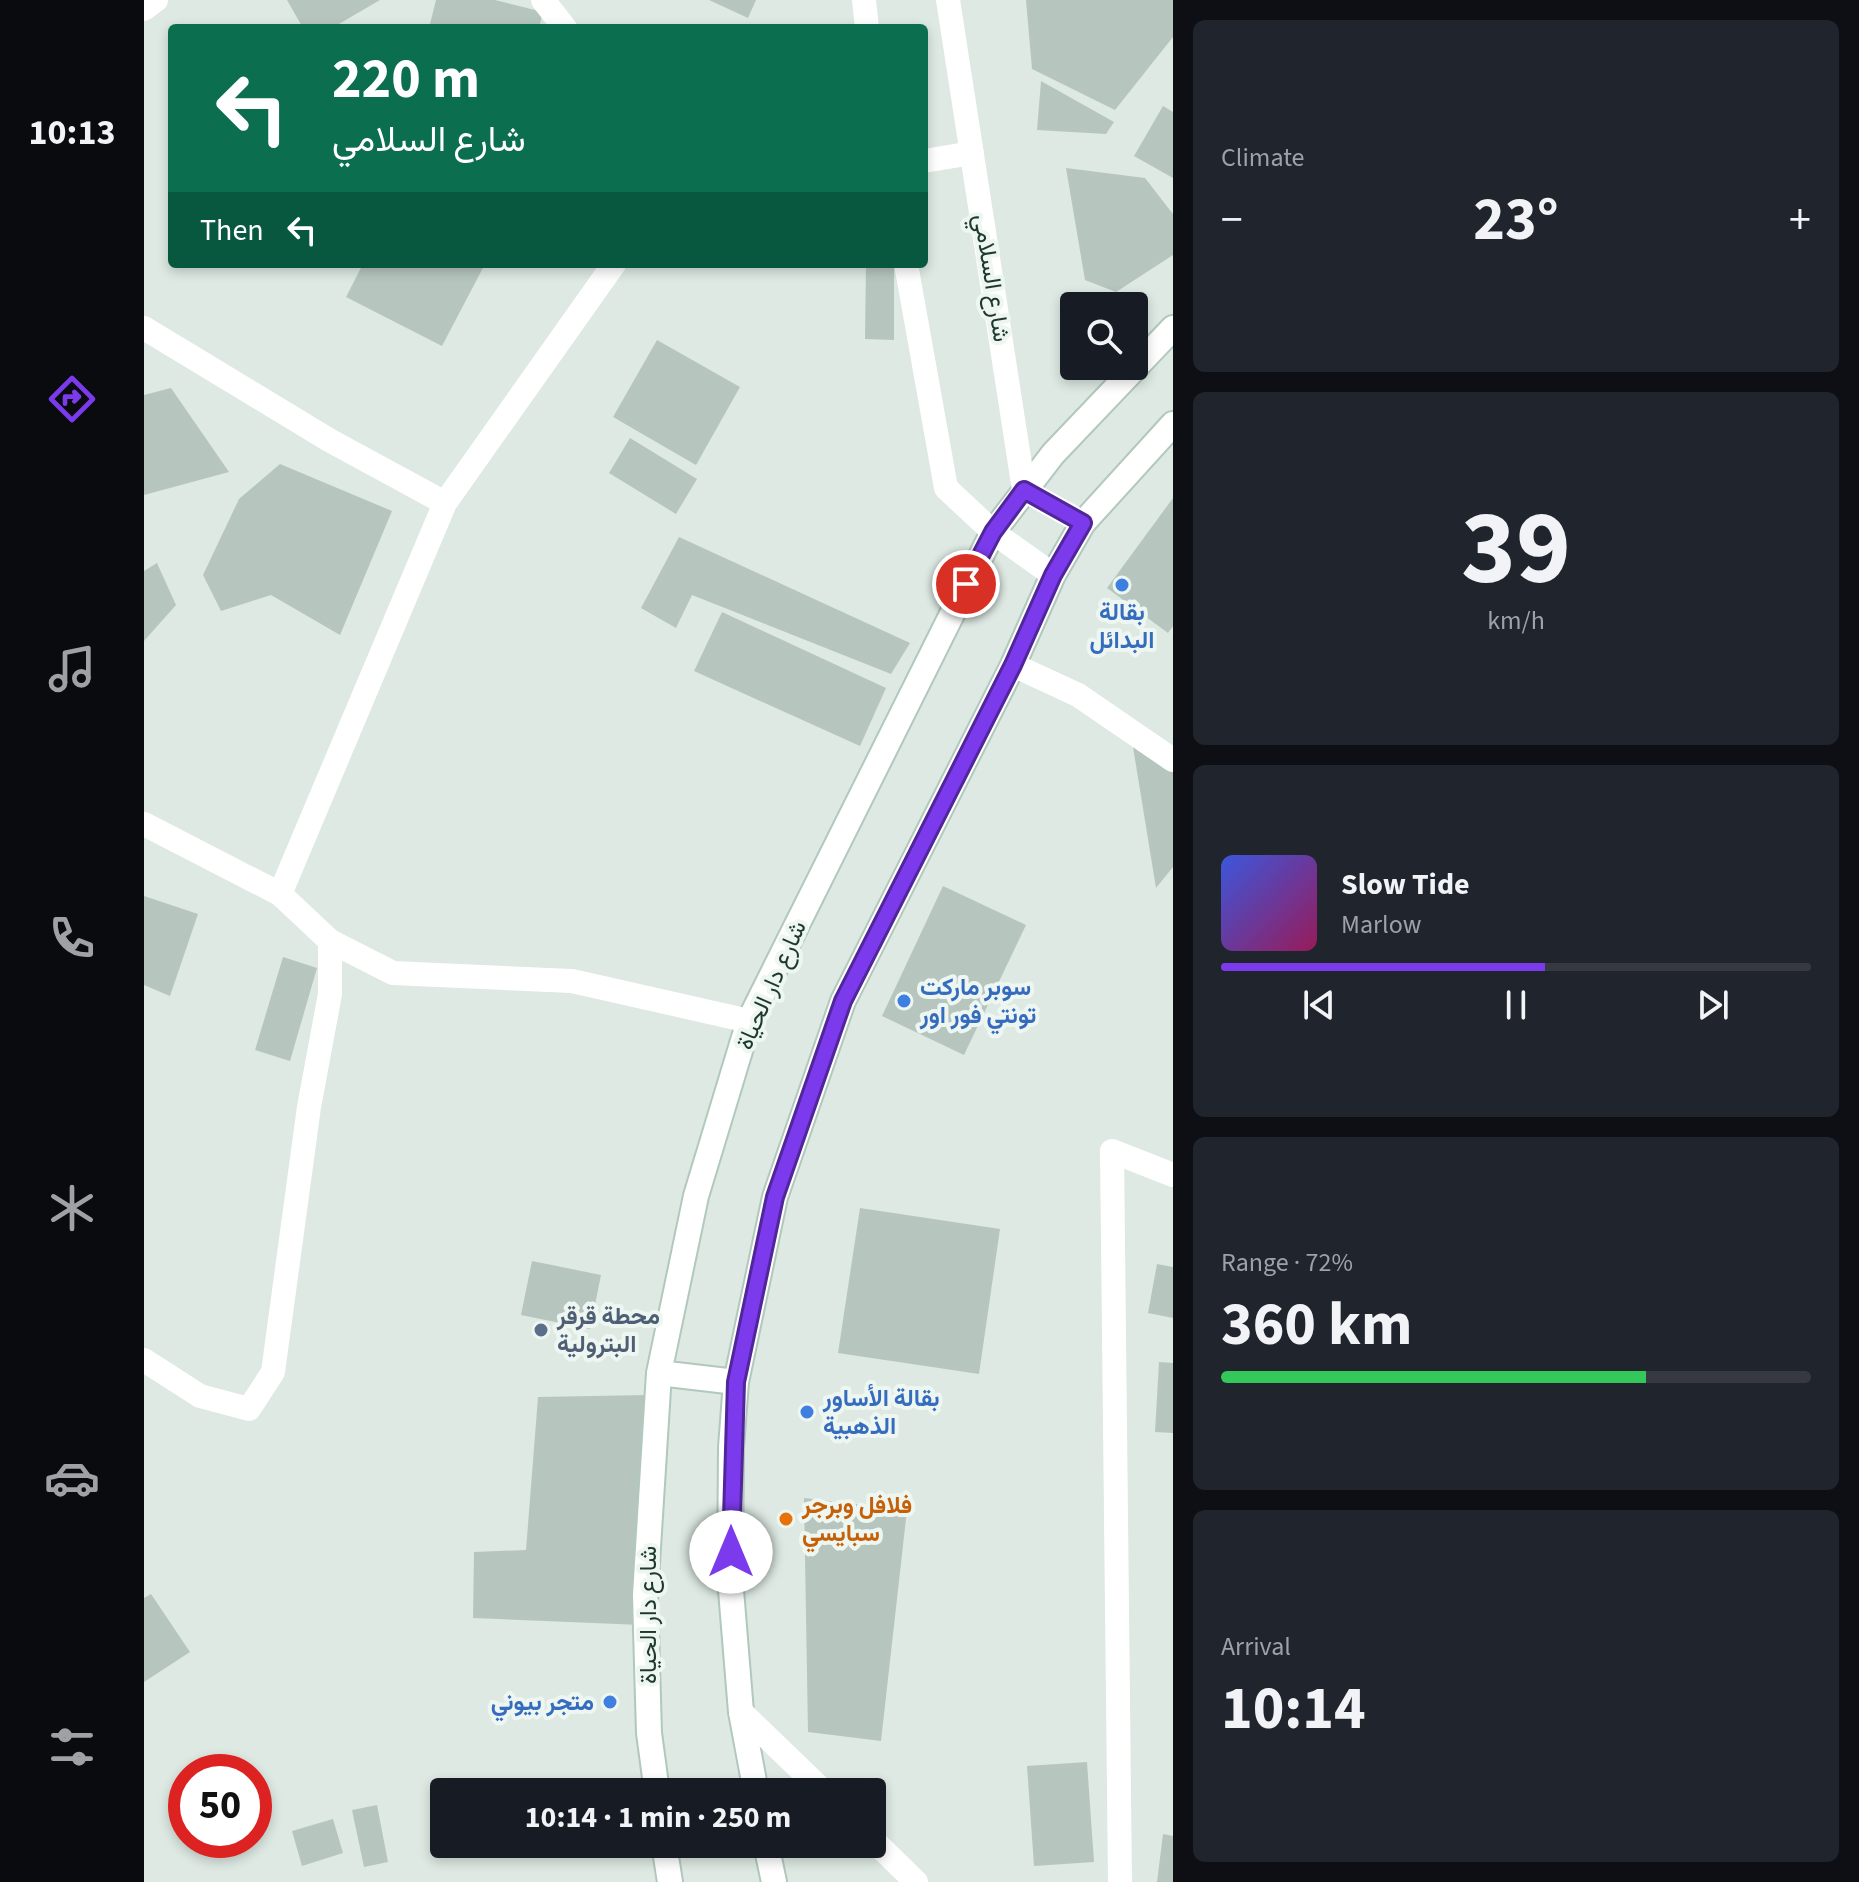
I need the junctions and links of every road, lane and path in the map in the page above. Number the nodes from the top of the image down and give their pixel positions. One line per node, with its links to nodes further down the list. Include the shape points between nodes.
1 (156, 0): 5 (street)
2 (543, 0): 6 (street)
3 (864, 0): 7 (street)
4 (948, 0): 8 (street, شارع السلامي)
5 (144, 9)
6 (562, 24)
7 (867, 24)
8 (972, 153): 9 (street); 15 (street, شارع السلامي)
9 (928, 160)
10 (611, 268): 16 (street)
11 (907, 268): 18 (street, via 946,488)
12 (144, 328): 16 (street)
13 (1173, 328): 15 (street, شارع دار الحياة)
14 (1173, 424): 17 (street)
15 (1024, 490): 17 (street); 18 (street, شارع دار الحياة)
16 (445, 503): 23 (street)
17 (1083, 523): 19 (street)
18 (993, 532): 19 (street); 25 (street, شارع دار الحياة)
19 (1053, 575): 20 (street)
20 (1013, 665): 21 (street, via 1078,695); 29 (street, via 843,1001 775,1197)
21 (1173, 760)
22 (144, 824): 23 (street)
23 (280, 894): 24 (street)
24 (330, 941): 25 (street, via 393,973 572,981); 27 (street, via 330,994 273,1372 249,1409 200,1396)
25 (749, 1021): 28 (street, شارع دار الحياة, via 696,1196)
26 (1173, 1175): 40 (street, via 1112,1151)
27 (144, 1360)
28 (659, 1373): 29 (street); 31 (street, شارع دار الحياة, via 645,1595)
29 (736, 1382): 30 (street, via 730,1578)
30 (741, 1712): 32 (street); 33 (street)
31 (655, 1778)
32 (753, 1778)
33 (809, 1778)
34 (886, 1853): 39 (street)
35 (664, 1858): 37 (street)
36 (769, 1858): 38 (street)
37 (663, 1881)
38 (774, 1882)
39 (916, 1882)
40 (1120, 1882)

